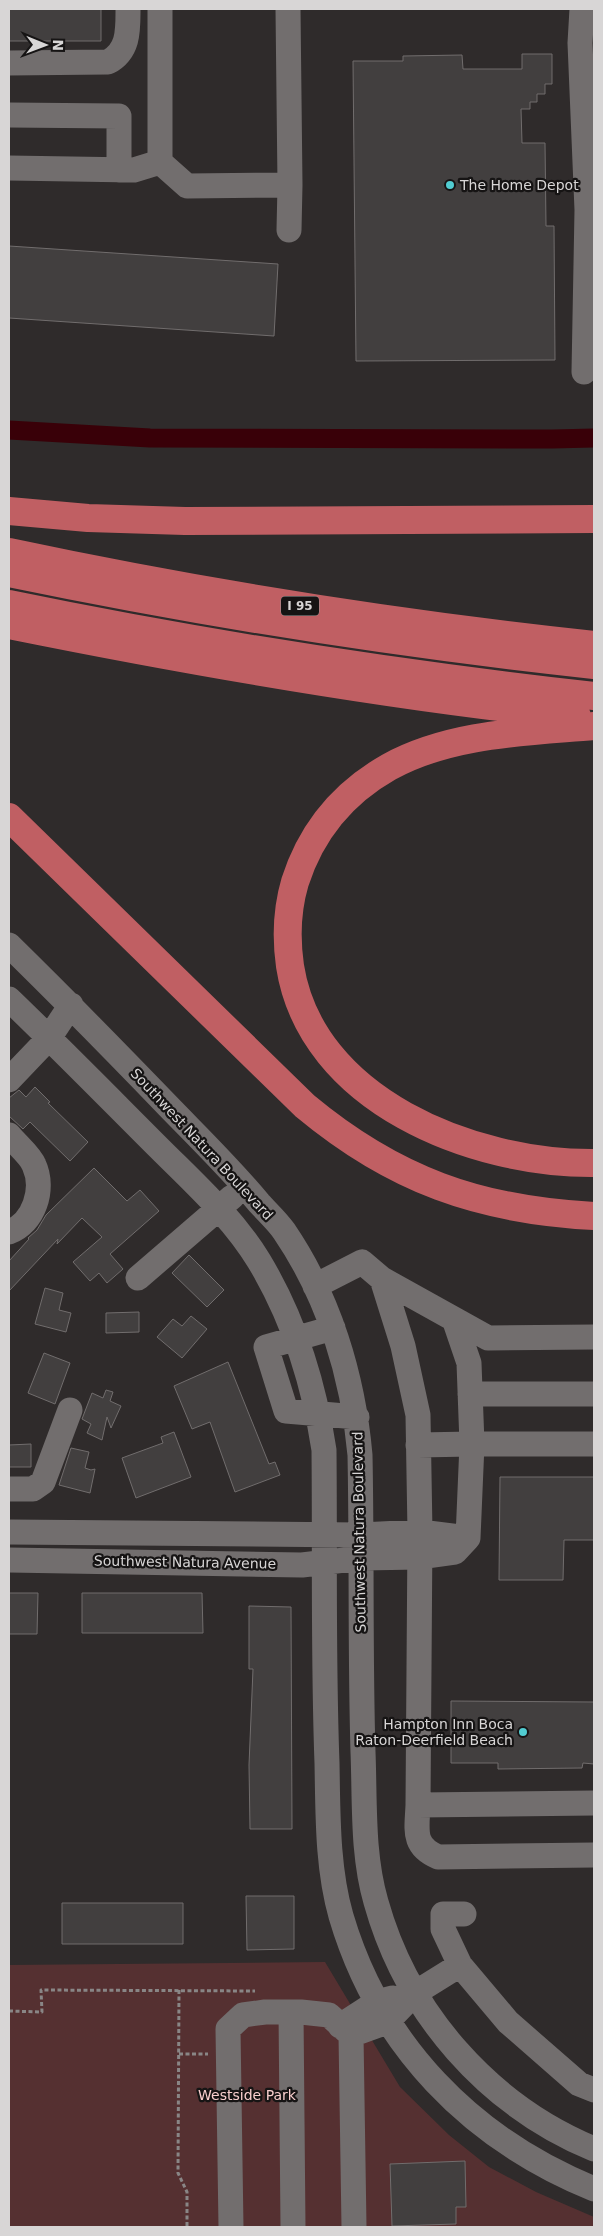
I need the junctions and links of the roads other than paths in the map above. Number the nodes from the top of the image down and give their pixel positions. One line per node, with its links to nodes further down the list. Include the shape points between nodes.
1 (128, 9): 7 (street, via 124,48 108,62)
2 (160, 9): 9 (street)
3 (288, 9): 12 (street)
4 (570, 9): 6 (street)
5 (582, 9): 6 (street)
6 (580, 43): 14 (street, via 587,210)
7 (9, 63)
8 (9, 115): 11 (street, via 119,116)
9 (160, 162): 11 (street, via 134,170); 12 (street, via 187,186)
10 (9, 168): 11 (street)
11 (118, 170)
12 (290, 185): 13 (street)
13 (288, 230)
14 (584, 372)
15 (9, 511): 16 (highway, via 184,521)
16 (594, 519)
17 (9, 552): 21 (highway, I 95, via 325,610)
18 (9, 573): 22 (highway, via 298,626 483,653)
19 (9, 604): 23 (highway, via 341,664)
20 (9, 626): 24 (highway, via 309,680)
21 (594, 645)
22 (594, 665)
23 (594, 696)
24 (594, 717)
25 (594, 726): 33 (highway, via 466,740 406,759 372,777 331,814 310,844 292,892 287,947 297,997 312,1030 335,1061 370,1093 411,1118 480,1147 537,1159)
26 (9, 817): 36 (highway, via 305,1106 347,1140 398,1169 466,1196 517,1208)
27 (9, 945): 29 (street, Southwest Natura Boulevard)
28 (9, 999): 30 (street)
29 (71, 1005): 30 (street); 34 (street, Southwest Natura Boulevard)
30 (49, 1038): 31 (street); 35 (street)
31 (9, 1080)
32 (9, 1135): 37 (street, via 34,1164 38,1178 38,1199 28,1218)
33 (594, 1163)
34 (244, 1185): 35 (street); 40 (street, Southwest Natura Boulevard, via 284,1231)
35 (220, 1208): 38 (street); 44 (street, via 259,1261)
36 (594, 1216)
37 (9, 1232)
38 (138, 1278)
39 (382, 1279): 40 (street, via 362,1262); 41 (street); 52 (street, via 413,1386 418,1415)
40 (315, 1286): 42 (street, Southwest Natura Boulevard)
41 (454, 1318): 43 (street, via 488,1338); 45 (street, via 470,1363)
42 (333, 1328): 44 (street); 49 (street, Southwest Natura Boulevard, via 347,1372)
43 (594, 1337)
44 (296, 1339): 48 (street); 48 (street, via 266,1348 286,1411)
45 (470, 1394): 46 (street); 50 (street)
46 (594, 1394)
47 (70, 1410): 53 (street, via 43,1482 33,1489)
48 (318, 1414): 49 (street); 57 (street, via 324,1450)
49 (356, 1418): 59 (street, Southwest Natura Boulevard)
50 (472, 1444): 51 (street); 52 (street); 58 (street)
51 (594, 1444)
52 (418, 1445): 55 (street)
53 (9, 1489)
54 (9, 1532): 56 (street, Southwest Natura Avenue)
55 (420, 1532): 58 (street); 59 (street); 60 (street)
56 (214, 1533): 57 (street, Southwest Natura Avenue); 62 (street)
57 (325, 1534): 59 (street, Southwest Natura Avenue); 63 (street)
58 (468, 1538): 60 (street, via 455,1552)
59 (362, 1547): 60 (street); 63 (street, Southwest Natura Avenue); 69 (street, Southwest Natura Boulevard, via 361,1680 366,1847 375,1900 386,1933)
60 (419, 1558): 65 (street)
61 (9, 1560): 62 (street, Southwest Natura Avenue)
62 (213, 1563): 63 (street, Southwest Natura Avenue)
63 (325, 1563): 71 (street, via 325,1708 334,1886 341,1916)
64 (594, 1803): 65 (street)
65 (418, 1806): 66 (street, via 417,1840 427,1852 438,1857)
66 (594, 1855)
67 (464, 1914): 68 (street, via 443,1914 443,1929)
68 (460, 1965): 69 (street); 73 (street, via 508,2022)
69 (414, 1993): 71 (street); 74 (street, Southwest Natura Boulevard, via 451,2045 492,2086 528,2114)
70 (292, 2012): 72 (street, via 329,2015); 76 (street, via 242,2015 228,2029); 77 (street)
71 (382, 2012): 72 (street); 75 (street, via 423,2069 468,2114 519,2151)
72 (346, 2030): 78 (street)
73 (585, 2081)
74 (594, 2149)
75 (594, 2189)
76 (231, 2227)
77 (293, 2227)
78 (354, 2227)

